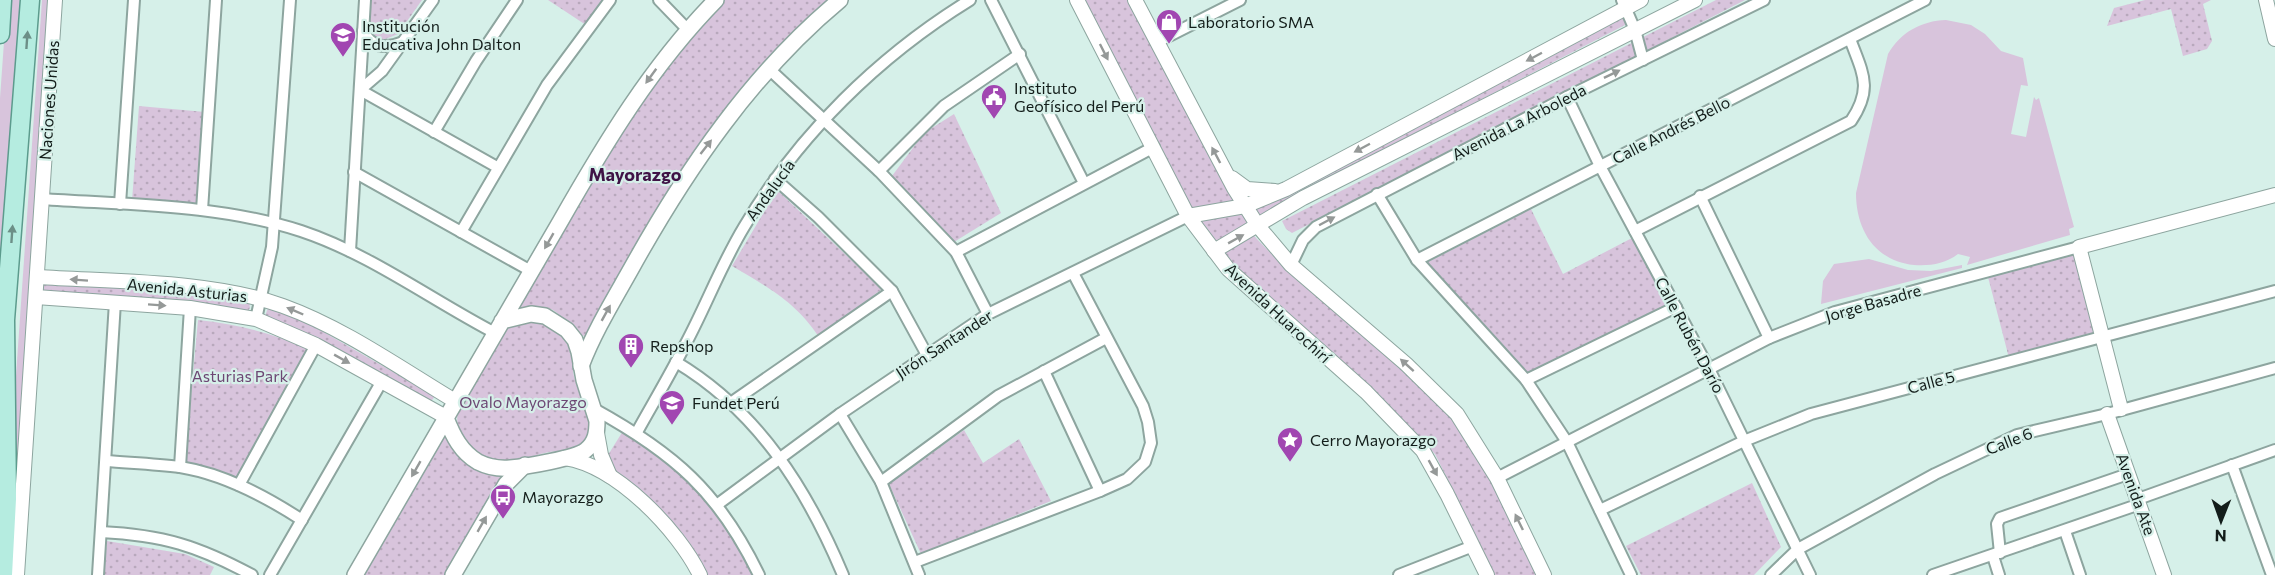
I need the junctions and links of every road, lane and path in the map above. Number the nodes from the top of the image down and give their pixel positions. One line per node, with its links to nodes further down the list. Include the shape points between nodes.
1 (2, 0): 29 (main road)
2 (30, 0): 107 (main road, one-way to 2, via 5,320)
3 (55, 0): 53 (street, Naciones Unidas)
4 (134, 0): 54 (street)
5 (216, 0): 56 (street)
6 (290, 0): 58 (street)
7 (365, 0): 28 (street)
8 (433, 0): 32 (street)
9 (517, 0): 40 (street)
10 (610, 0): 43 (street, via 547,85)
11 (659, 0): 26 (street)
12 (716, 0): 26 (main road)
13 (840, 0): 36 (main road)
14 (970, 0): 39 (street, Andalucía, via 907,43)
15 (991, 0): 34 (street)
16 (1077, 0): 41 (street, Avenida Huarochirí, one-way to 41)
17 (1135, 0): 33 (street)
18 (1240, 0): 33 (street)
19 (1641, 0): 24 (street)
20 (1695, 0): 27 (street, Avenida La Arboleda)
21 (1764, 0): 35 (street, Avenida La Arboleda)
22 (1925, 0): 30 (street, Calle Andrés Bello)
23 (2266, 0): 25 (street)
24 (1624, 4): 27 (street); 49 (street, one-way to 49)
25 (2272, 15): 31 (street)
26 (688, 30): 68 (main road, one-way to 68, via 637,95)
27 (1635, 30): 35 (street); 59 (street, Avenida La Arboleda, via 1303,198)
28 (363, 31): 32 (street, via 379,46); 37 (street)
29 (0, 34)
30 (1850, 39): 42 (street, Calle Andrés Bello); 51 (street, via 1866,88 1851,121)
31 (2275, 39)
32 (403, 42): 37 (street, via 382,71)
33 (1157, 42): 46 (street, one-way to 33)
34 (1020, 54): 44 (street, via 944,106); 48 (street)
35 (1642, 60): 38 (street, Avenida La Arboleda, one-way to 35)
36 (769, 69): 39 (street); 87 (main road, one-way to 36, via 598,327 665,207 702,152)
37 (360, 90): 40 (street); 45 (street)
38 (1567, 97): 42 (street, Calle Rubén Darío); 50 (street, Avenida La Arboleda)
39 (823, 120): 44 (street); 47 (street, Andalucía)
40 (434, 132): 43 (street)
41 (1154, 147): 48 (street); 57 (street, Avenida Huarochirí)
42 (1600, 166): 60 (street, Calle Rubén Darío); 66 (street, Calle Andrés Bello)
43 (496, 167): 61 (street)
44 (879, 171): 65 (street)
45 (354, 172): 61 (street); 63 (street)
46 (1227, 174): 49 (street, via 1247,189); 55 (street)
47 (775, 179): 71 (street); 86 (street, Andalucía, via 723,262)
48 (1084, 183): 65 (street)
49 (1286, 189): 55 (street)
50 (1377, 194): 66 (street); 67 (street, Avenida La Arboleda, one-way to 50, via 1303,240 1316,227)
51 (1700, 195): 60 (street); 83 (street)
52 (2275, 195): 62 (street, Jorge Basadre)
53 (42, 199): 54 (street); 70 (street, Naciones Unidas)
54 (120, 204): 56 (street)
55 (1245, 206): 57 (street); 59 (street)
56 (202, 210): 58 (street)
57 (1188, 216): 64 (street, Avenida Huarochirí); 69 (street, Jirón Santander)
58 (274, 224): 63 (street); 74 (street)
59 (1258, 226): 64 (street, Avenida La Arboleda, one-way to 59); 67 (street)
60 (1635, 231): 76 (street, Calle Rubén Darío)
61 (461, 232): 68 (street)
62 (2079, 247): 81 (street); 83 (street, Jorge Basadre, via 1835,312)
63 (350, 251): 80 (street)
64 (1214, 251): 124 (street, Avenida Huarochirí, one-way to 124, via 1228,269 1366,392 1423,451)
65 (956, 252): 78 (street)
66 (1417, 260): 91 (street)
67 (1291, 265): 114 (street, one-way to 67, via 1440,395)
68 (531, 271): 80 (main road)
69 (1073, 273): 78 (street, Jirón Santander); 82 (street)
70 (38, 277): 73 (street, Naciones Unidas); 74 (street, Avenida Asturias, one-way to 70, via 214,290)
71 (892, 291): 85 (street); 94 (street)
72 (2275, 291): 81 (street, Calle 5)
73 (36, 297): 75 (street, Avenida Asturias); 129 (street, Naciones Unidas)
74 (262, 299): 79 (street); 93 (street, Avenida Asturias, one-way to 74, via 332,329)
75 (115, 302): 77 (street, Avenida Asturias, one-way to 77); 108 (street)
76 (1676, 307): 89 (street, Calle Rubén Darío); 91 (street)
77 (190, 308): 79 (street, Avenida Asturias); 111 (street)
78 (988, 314): 85 (street, Jirón Santander)
79 (256, 320): 84 (street, Avenida Asturias)
80 (499, 327): 87 (main road, via 531,314 557,322 575,340); 93 (main road)
81 (2101, 337): 96 (street); 102 (street, Calle 5, via 1811,414)
82 (1106, 338): 90 (street); 117 (street, via 1143,406 1151,443 1145,462 1127,479)
83 (1769, 338): 89 (street, Jorge Basadre)
84 (316, 345): 92 (street, Avenida Asturias, one-way to 92); 116 (street)
85 (927, 355): 97 (street, Jirón Santander)
86 (676, 362): 94 (street); 100 (street, Andalucía)
87 (581, 366): 95 (main road)
88 (2275, 368): 96 (street, Calle 6)
89 (1709, 369): 102 (street, Calle Rubén Darío); 103 (street, Jorge Basadre)
90 (1044, 371): 115 (street, via 998,396); 117 (street)
91 (1526, 380): 103 (street)
92 (382, 381): 99 (street, Avenida Asturias); 121 (street)
93 (455, 401): 99 (main road)
94 (732, 402): 105 (street)
95 (594, 409): 100 (street); 101 (main road)
96 (2121, 409): 98 (street, Calle 6)
97 (840, 414): 105 (street, Jirón Santander); 115 (street)
98 (2107, 414): 112 (street, Avenida Ate); 125 (street, Calle 6, via 2016,435)
99 (446, 418): 109 (main road, via 459,446 480,463 509,469); 133 (main road, one-way to 133)
100 (637, 432): 119 (street, via 687,472)
101 (597, 433): 106 (main road, via 587,450); 113 (street)
102 (1744, 441): 120 (street, Calle 5); 125 (street, Calle Rubén Darío)
103 (1567, 442): 114 (street, Jorge Basadre); 120 (street)
104 (2275, 450): 110 (street)
105 (780, 457): 119 (street, Jirón Santander); 137 (street, via 825,532)
106 (565, 458): 109 (main road); 113 (street, via 589,464)
107 (3, 460): 128 (main road, via 7,498)
108 (106, 461): 111 (street); 123 (street)
109 (525, 465): 134 (main road, one-way to 109, via 506,484)
110 (2232, 465): 118 (street); 149 (street)
111 (180, 467): 116 (street)
112 (2128, 474): 118 (street, Avenida Ate); 126 (street, via 2000,518)
113 (610, 476): 135 (street, via 665,525)
114 (1497, 478): 141 (street, one-way to 114)
115 (881, 482): 127 (street)
116 (239, 485): 121 (street)
117 (1100, 492): 127 (street)
118 (2139, 501): 122 (street); 148 (street, Avenida Ate)
119 (718, 504): 136 (street)
120 (1600, 510): 142 (street)
121 (302, 520): 132 (street)
122 (2065, 531): 126 (street); 147 (street)
123 (101, 532): 130 (street); 131 (street, via 169,538)
124 (1473, 546): 139 (street); 140 (street, Avenida Huarochirí)
125 (1798, 549): 143 (street, Calle 6); 144 (street, Calle Rubén Darío)
126 (1997, 554): 145 (street); 146 (street)
127 (915, 562): 138 (street)
128 (3, 575)
129 (17, 575)
130 (98, 575)
131 (252, 575)
132 (270, 575)
133 (355, 575)
134 (453, 575)
135 (700, 575)
136 (759, 575)
137 (843, 575)
138 (919, 575)
139 (1399, 575)
140 (1487, 575)
141 (1544, 575)
142 (1631, 575)
143 (1771, 575)
144 (1810, 575)
145 (1933, 575)
146 (1999, 575)
147 (2080, 575)
148 (2164, 575)
149 (2272, 575)

